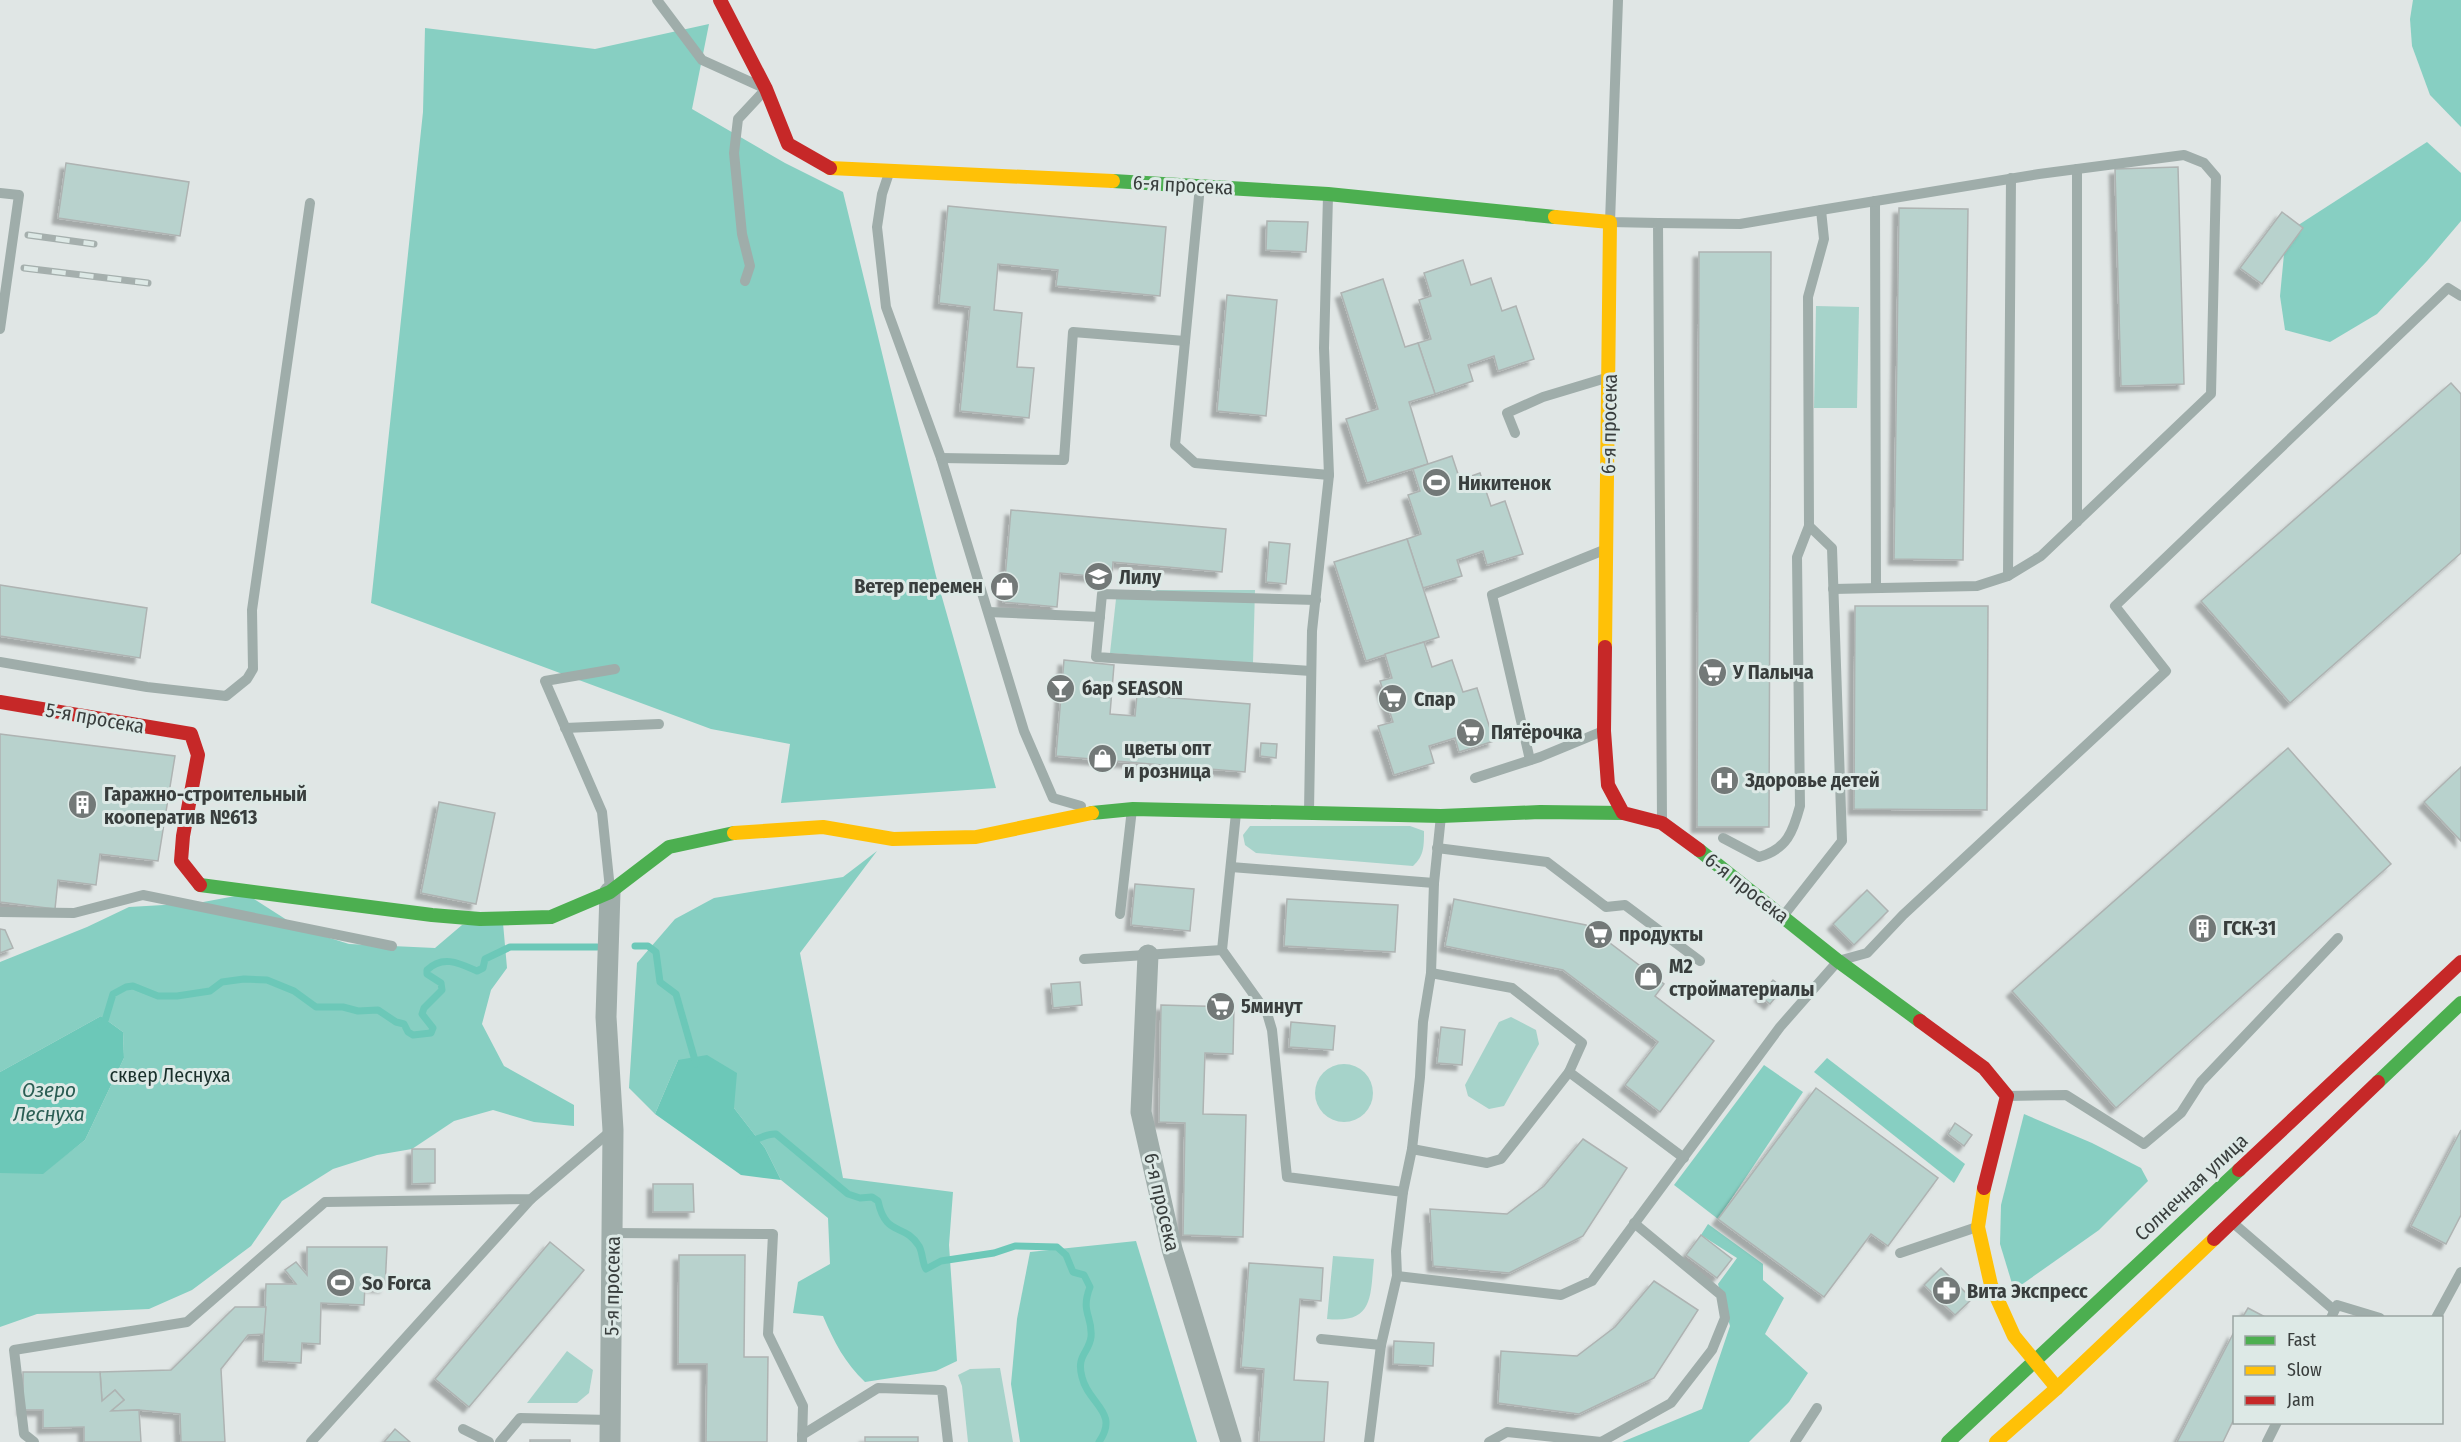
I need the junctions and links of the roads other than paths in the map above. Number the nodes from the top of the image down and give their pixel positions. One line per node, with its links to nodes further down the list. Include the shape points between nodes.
1 (657, 0): 4 (lane, via 702,60)
2 (720, 0): 4 (street, 6-я просека)
3 (1618, 0): 14 (lane)
4 (766, 89): 6 (street, 6-я просека, via 788,144 829,168); 16 (lane, via 738,119 734,153 742,234 750,266)
5 (2077, 169): 7 (lane); 24 (lane); 24 (lane, via 2184,155 2204,163 2216,177 2211,394)
6 (889, 172): 8 (street, 6-я просека); 22 (lane, via 877,227 886,306)
7 (2011, 178): 11 (lane); 27 (lane)
8 (1200, 185): 10 (street, 6-я просека); 19 (lane)
9 (0, 193): 18 (lane, via 19,195)
10 (1328, 194): 14 (street, 6-я просека); 23 (lane, via 1324,348)
11 (1875, 201): 13 (lane); 28 (lane)
12 (310, 203): 33 (lane, via 252,610 253,669 247,679 226,696)
13 (1821, 210): 15 (lane, via 1740,224); 25 (lane, via 1824,239 1808,297)
14 (1610, 222): 15 (lane); 20 (street, 6-я просека)
15 (1658, 223): 48 (lane)
16 (745, 281)
17 (2461, 296): 63 (lane, via 2448,288 2115,606 2166,672 1903,915 1867,953)
18 (0, 329)
19 (1185, 341): 22 (lane, via 1073,332 1064,460); 23 (lane, via 1175,445 1195,462)
20 (1609, 376): 21 (lane, via 1507,413); 26 (street, 6-я просека)
21 (1515, 433)
22 (941, 458): 31 (lane)
23 (1329, 475): 30 (lane)
24 (2077, 522): 27 (lane, via 2041,556)
25 (1809, 526): 29 (lane, via 1832,548); 49 (lane, via 1797,557 1800,806 1793,833 1772,853 1759,857)
26 (1607, 548): 39 (street, 6-я просека); 40 (lane, via 1492,595)
27 (2008, 576): 28 (lane, via 1977,586)
28 (1876, 588): 29 (lane)
29 (1833, 589): 56 (lane, via 1842,842)
30 (1316, 600): 32 (lane, via 1102,594); 35 (lane)
31 (989, 612): 32 (lane); 43 (lane, via 1024,731 1053,798)
32 (1100, 617): 35 (lane, via 1096,657)
33 (0, 662)
34 (615, 669): 38 (lane, via 545,681)
35 (1311, 672): 45 (lane)
36 (0, 702): 53 (street, 5-я просека, via 190,734 198,755 181,861 201,886 480,919 551,917)
37 (659, 724): 38 (lane)
38 (565, 728): 53 (lane, via 602,812)
39 (1604, 731): 40 (lane); 46 (street, 6-я просека, via 1608,785)
40 (1530, 760): 41 (lane)
41 (1475, 778)
42 (1132, 808): 43 (street); 44 (street); 55 (lane)
43 (1102, 811): 53 (street, via 976,837 893,839 824,827 736,832 669,847)
44 (1236, 813): 45 (street); 51 (lane)
45 (1309, 813): 47 (street)
46 (1623, 813): 47 (street); 48 (street, 6-я просека)
47 (1441, 816): 50 (lane)
48 (1662, 823): 56 (street, 6-я просека)
49 (1723, 838)
50 (1437, 848): 52 (lane); 62 (lane, via 1547,862 1606,907 1625,905)
51 (1231, 867): 52 (lane); 59 (lane)
52 (1434, 883): 65 (lane)
53 (610, 892): 69 (street, 5-я просека, via 606,1017)
54 (0, 912): 58 (lane, via 74,913 143,895)
55 (1120, 914)
56 (1784, 916): 63 (street, 6-я просека)
57 (2338, 938): 68 (lane, via 2201,1082 2181,1113 2144,1144 2066,1095)
58 (392, 946)
59 (1222, 950): 60 (lane); 72 (lane, via 1267,1013 1272,1030 1287,1177)
60 (1148, 955): 61 (lane); 101 (street, 6-я просека, via 1141,1112 1173,1249)
61 (1084, 959)
62 (1700, 961)
63 (1838, 961): 68 (street, 6-я просека, via 1984,1068); 71 (lane, via 1780,1027)
64 (2461, 962): 88 (street, Солнечная улица)
65 (1431, 973): 67 (lane, via 1512,988 1582,1042); 70 (lane)
66 (2461, 1002): 74 (street)
67 (1569, 1072): 70 (lane, via 1501,1160 1487,1162); 71 (lane)
68 (2007, 1095): 76 (street)
69 (613, 1130): 73 (lane); 77 (street, 5-я просека)
70 (1412, 1149): 72 (lane)
71 (1684, 1158): 75 (lane)
72 (1403, 1192): 80 (lane)
73 (531, 1199): 95 (lane, via 326,1202 187,1322 14,1350 24,1434); 96 (lane)
74 (2232, 1222): 83 (lane); 89 (street)
75 (1634, 1223): 80 (lane, via 1592,1281 1562,1295); 103 (lane, via 1721,1295 1725,1318 1712,1350 1671,1403 1601,1442 1507,1432)
76 (1977, 1227): 78 (lane); 88 (street, via 1991,1285 2014,1336)
77 (612, 1233): 91 (street, 5-я просека); 94 (lane, via 774,1234 768,1334 803,1406)
78 (1900, 1253)
79 (2461, 1272): 81 (lane)
80 (1397, 1276): 87 (lane)
81 (2450, 1292): 82 (lane); 85 (lane)
82 (2461, 1297)
83 (2333, 1314): 84 (lane, via 2337,1305)
84 (2376, 1316)
85 (2437, 1316)
86 (1321, 1339): 87 (lane)
87 (1381, 1345): 102 (lane)
88 (2034, 1359): 89 (street); 105 (street, Солнечная улица)
89 (2057, 1388): 106 (street)
90 (1817, 1408): 104 (lane)
91 (610, 1420): 98 (lane, via 520,1418); 99 (street, 5-я просека)
92 (2276, 1424): 107 (lane)
93 (463, 1429): 97 (lane)
94 (802, 1438): 100 (lane, via 878,1388 942,1390)
95 (33, 1442)
96 (311, 1442)
97 (489, 1442)
98 (500, 1442)
99 (610, 1442)
100 (948, 1442)
101 (1231, 1442)
102 (1369, 1442)
103 (1489, 1442)
104 (1795, 1442)
105 (1948, 1442)
106 (1996, 1442)
107 (2267, 1442)

